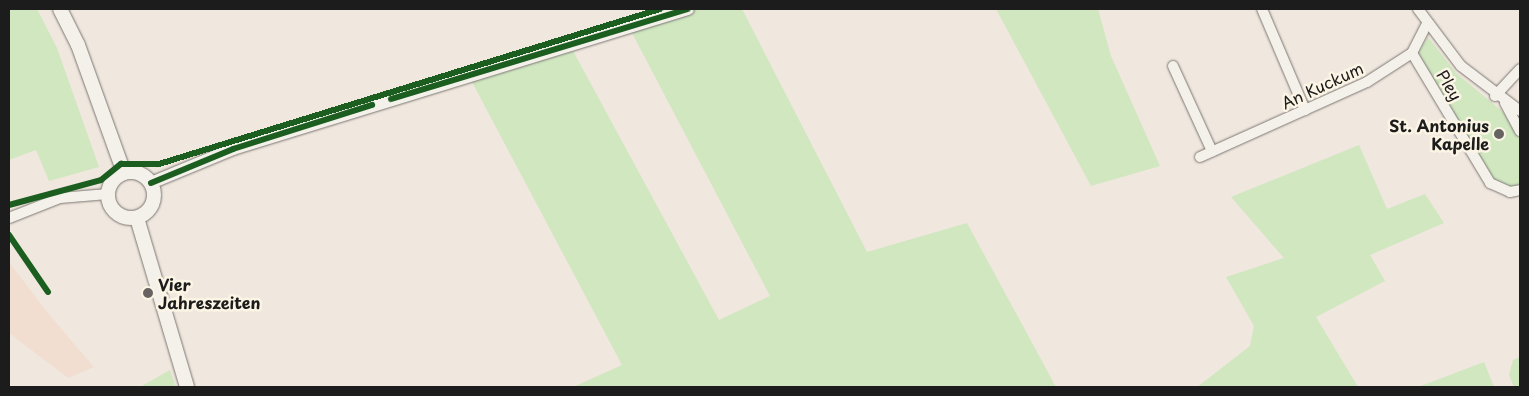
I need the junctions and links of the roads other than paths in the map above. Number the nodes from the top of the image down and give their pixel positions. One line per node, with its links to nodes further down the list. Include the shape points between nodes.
1 (60, 9): 18 (main road, via 78,45)
2 (688, 9): 19 (street, via 232,149)
3 (1262, 9): 13 (street)
4 (1418, 9): 5 (street, Pley)
5 (1427, 24): 6 (street, An Kuckum); 11 (street, Pley, via 1461,66)
6 (1412, 53): 13 (street, An Kuckum, via 1367,82); 20 (street, Pley, via 1490,183 1510,192)
7 (1173, 66): 16 (street)
8 (1520, 69): 9 (street)
9 (1512, 76): 10 (street); 11 (street)
10 (1520, 84)
11 (1495, 96): 12 (street, Pley)
12 (1505, 103): 14 (street, Pley); 15 (street, Pley)
13 (1305, 110): 16 (street, An Kuckum)
14 (1520, 111)
15 (1520, 131)
16 (1212, 151): 17 (street, An Kuckum)
17 (1200, 157)
18 (124, 173): 19 (main road, via 139,173); 21 (main road, via 113,181)
19 (151, 183): 23 (main road, via 153,204)
20 (1520, 190)
21 (108, 194): 22 (street, via 60,198); 23 (main road, via 116,213)
22 (9, 218)
23 (136, 218): 24 (main road)
24 (187, 387)

